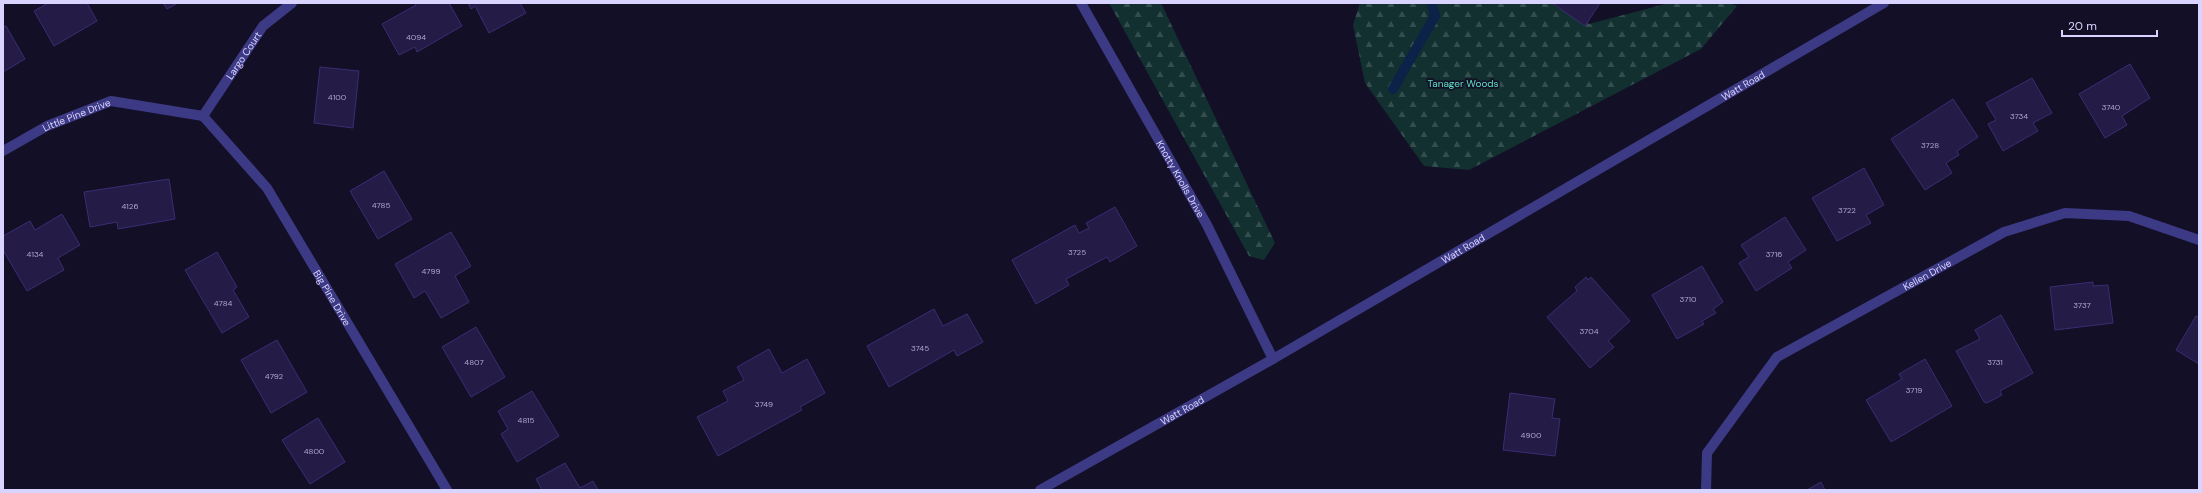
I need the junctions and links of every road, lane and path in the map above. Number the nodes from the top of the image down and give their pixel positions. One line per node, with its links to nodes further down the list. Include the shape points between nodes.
1 (292, 3): 4 (street, Largo Court, via 263,26)
2 (1080, 3): 7 (street, Knotty Knolls Drive, via 1208,225)
3 (1884, 3): 7 (street, Watt Road)
4 (203, 116): 5 (street, Little Pine Drive, via 111,101 47,126); 8 (street, Big Pine Drive, via 267,188)
5 (3, 151)
6 (2199, 240): 10 (street, Kellen Drive, via 2129,216 2115,215 2065,213 2004,232 1777,357 1707,453)
7 (1273, 359): 9 (street, Watt Road)
8 (447, 490)
9 (1040, 490)
10 (1706, 490)

